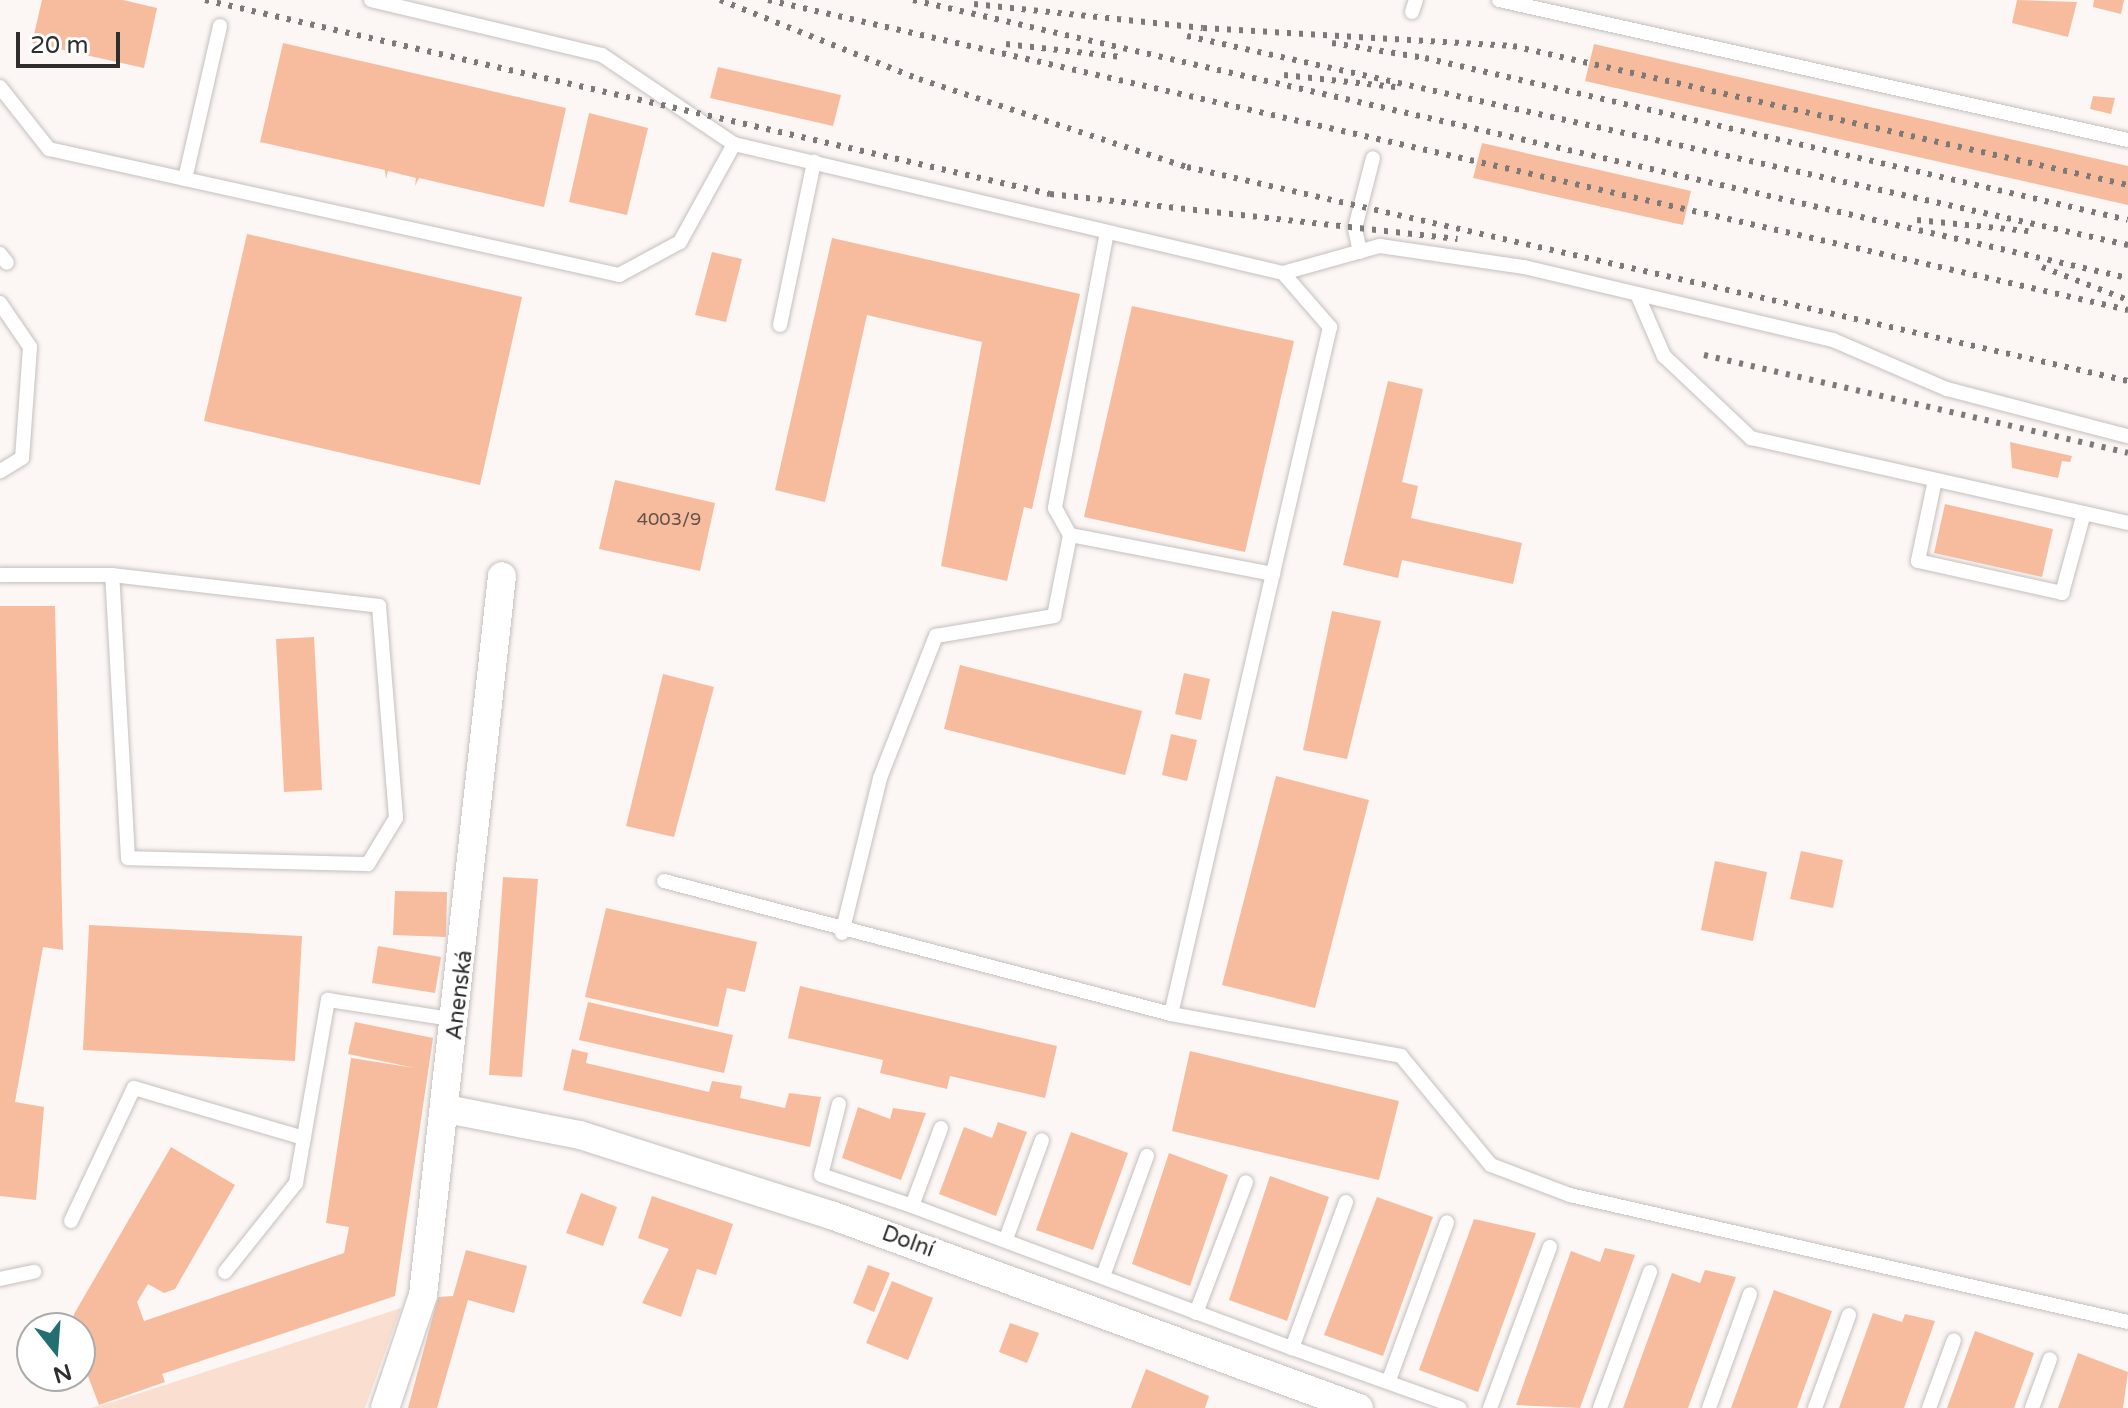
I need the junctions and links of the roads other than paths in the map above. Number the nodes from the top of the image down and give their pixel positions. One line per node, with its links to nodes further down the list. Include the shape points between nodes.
1 (371, 0): 6 (lane, via 602,55)
2 (1499, 0): 5 (lane)
3 (220, 26): 9 (lane)
4 (0, 87): 9 (lane, via 49,149)
5 (2128, 140)
6 (734, 144): 8 (lane); 9 (lane, via 680,242 619,275)
7 (1373, 158): 11 (lane, via 1355,228)
8 (814, 162): 10 (lane); 15 (lane)
9 (185, 179)
10 (1107, 232): 12 (lane); 21 (lane, via 1055,508)
11 (1360, 252): 12 (lane); 13 (lane, via 1380,246 1524,267)
12 (1283, 273): 22 (lane, via 1330,327)
13 (1637, 294): 16 (lane, via 1833,340 1947,389); 18 (lane, via 1664,356 1751,438)
14 (0, 303): 17 (lane, via 30,347 22,458)
15 (780, 325)
16 (2128, 436)
17 (0, 471)
18 (1935, 480): 19 (lane); 19 (lane, via 1918,561 1961,571 2062,593)
19 (2084, 513): 20 (lane)
20 (2128, 523)
21 (1070, 535): 22 (lane); 27 (lane, via 1054,616 936,636 880,778)
22 (1273, 574): 28 (lane)
23 (0, 575): 24 (lane)
24 (112, 575): 24 (lane, via 379,606 396,818 368,864 128,858)
25 (502, 576): 29 (street, Anenská)
26 (664, 881): 27 (lane)
27 (842, 933): 28 (lane)
28 (1171, 1014): 51 (lane, via 1401,1056 1491,1165 1570,1195)
29 (457, 1020): 31 (street, Anenská); 33 (lane, via 328,1000)
30 (839, 1104): 38 (lane, via 821,1175)
31 (446, 1109): 56 (street, Anenská, via 423,1295); 57 (street, Dolní, via 580,1135 831,1215)
32 (941, 1128): 38 (lane)
33 (304, 1138): 39 (lane, via 134,1088); 44 (lane, via 296,1183)
34 (1042, 1140): 41 (lane)
35 (1147, 1156): 46 (lane)
36 (1246, 1182): 49 (lane)
37 (1346, 1202): 53 (lane)
38 (912, 1206): 41 (lane)
39 (71, 1221)
40 (1447, 1222): 55 (lane)
41 (1006, 1239): 46 (lane)
42 (1550, 1247): 59 (lane)
43 (34, 1272): 47 (lane)
44 (225, 1272)
45 (1650, 1272): 60 (lane)
46 (1103, 1276): 49 (lane)
47 (0, 1279)
48 (1750, 1294): 61 (lane)
49 (1196, 1313): 53 (lane)
50 (1849, 1315): 62 (lane)
51 (2128, 1322)
52 (1954, 1340): 63 (lane)
53 (1292, 1348): 55 (lane)
54 (2050, 1359): 64 (lane)
55 (1389, 1380): 58 (lane)
56 (385, 1408)
57 (1359, 1408)
58 (1460, 1408)
59 (1490, 1408)
60 (1600, 1408)
61 (1709, 1408)
62 (1815, 1408)
63 (1929, 1408)
64 (2032, 1408)

